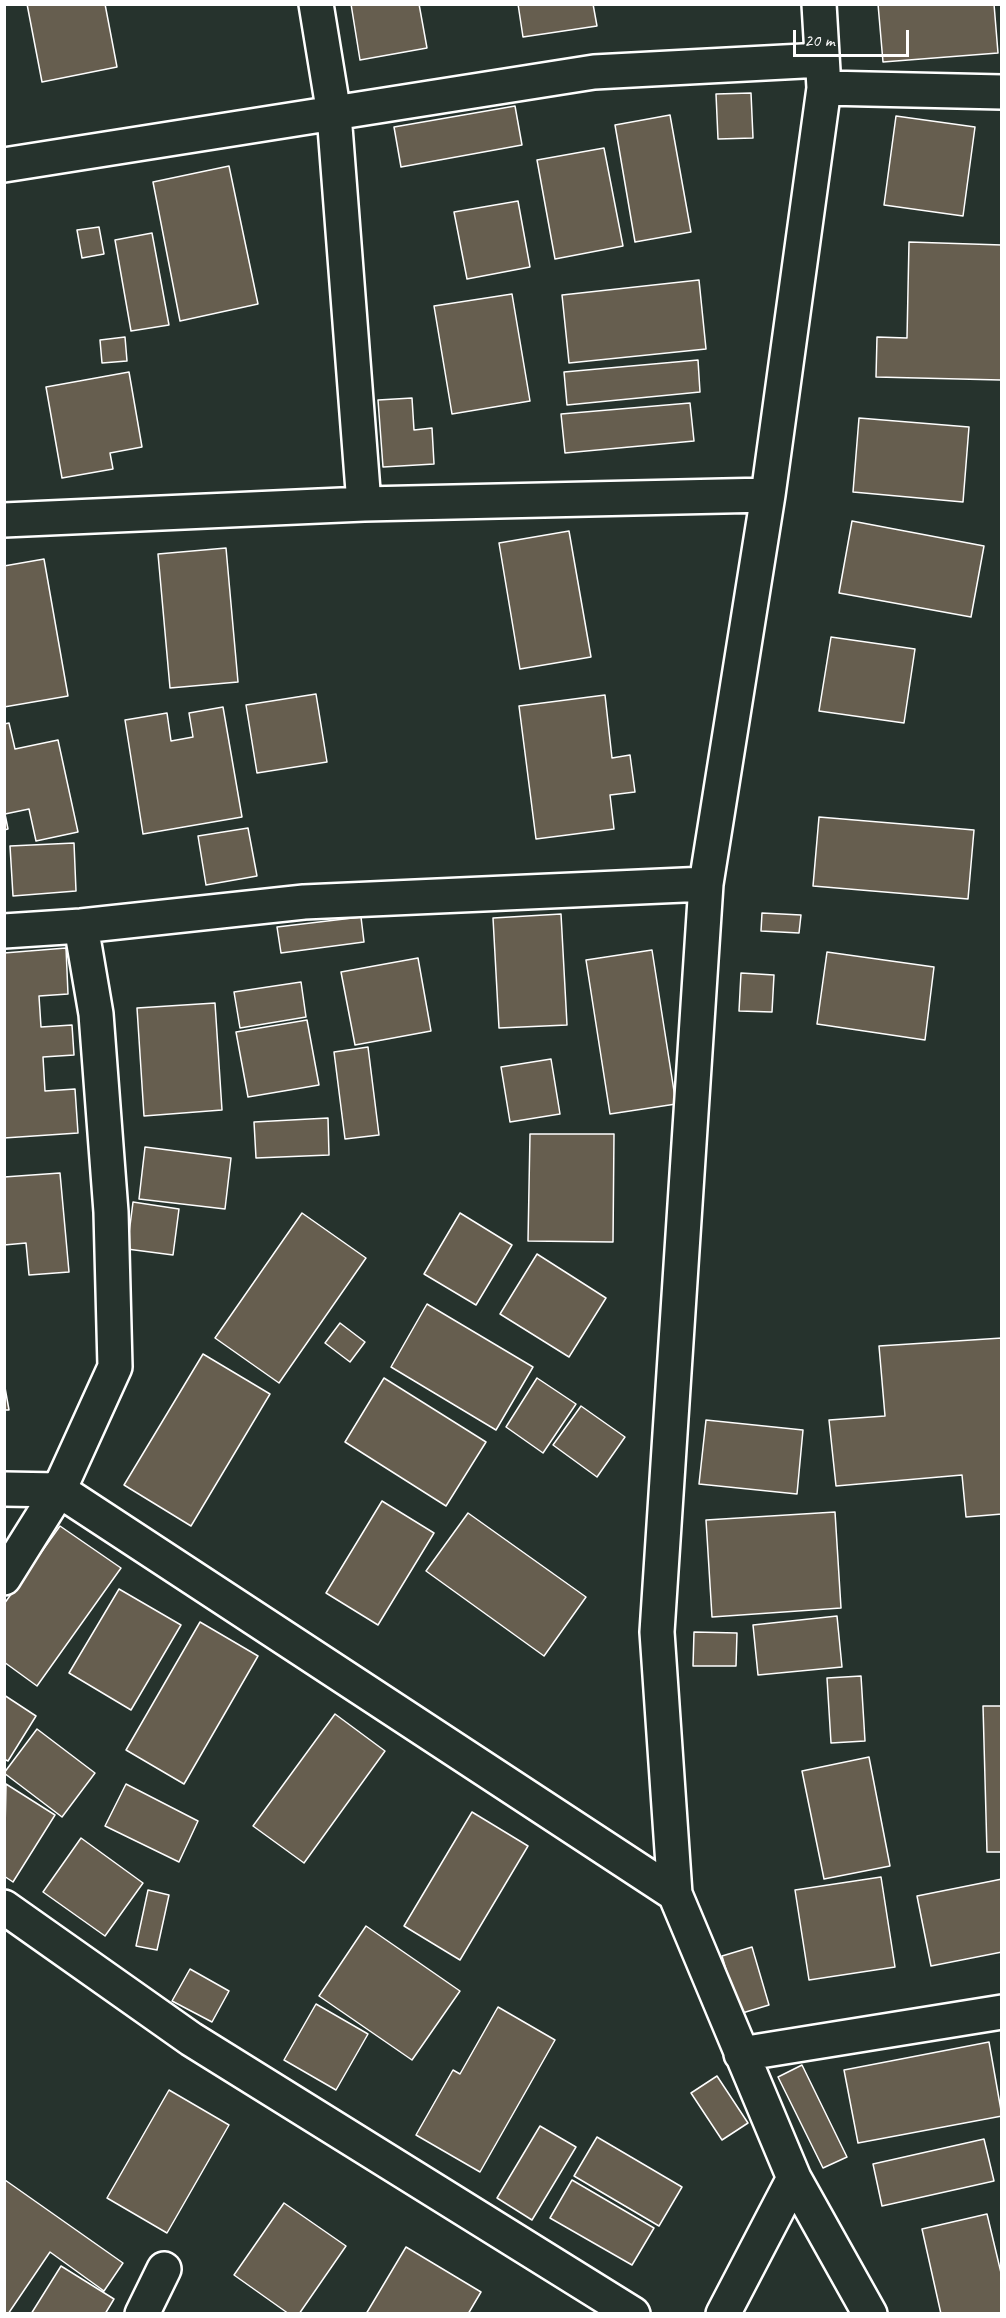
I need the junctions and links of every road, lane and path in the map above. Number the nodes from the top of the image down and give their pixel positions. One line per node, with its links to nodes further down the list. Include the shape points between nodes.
1 (316, 4): 5 (street)
2 (819, 4): 3 (street)
3 (823, 74): 4 (street); 5 (street, via 594,72); 7 (street)
4 (1002, 92)
5 (334, 114): 6 (street); 8 (street)
6 (4, 165)
7 (768, 495): 8 (street); 10 (street)
8 (364, 504): 9 (street)
9 (4, 520)
10 (706, 884): 11 (street, via 304,902); 16 (street, via 657,1632)
11 (81, 926): 12 (street); 14 (street, via 96,1014 111,1212 115,1367)
12 (4, 932)
13 (4, 1489): 14 (street)
14 (59, 1490): 15 (street); 16 (street)
15 (4, 1578)
16 (675, 1894): 19 (street)
17 (4, 1907): 23 (street, via 191,2039)
18 (1002, 2012): 19 (street)
19 (741, 2054): 20 (street)
20 (794, 2178): 24 (street); 25 (street)
21 (165, 2270): 22 (street)
22 (142, 2313)
23 (633, 2313)
24 (723, 2313)
25 (870, 2313)

